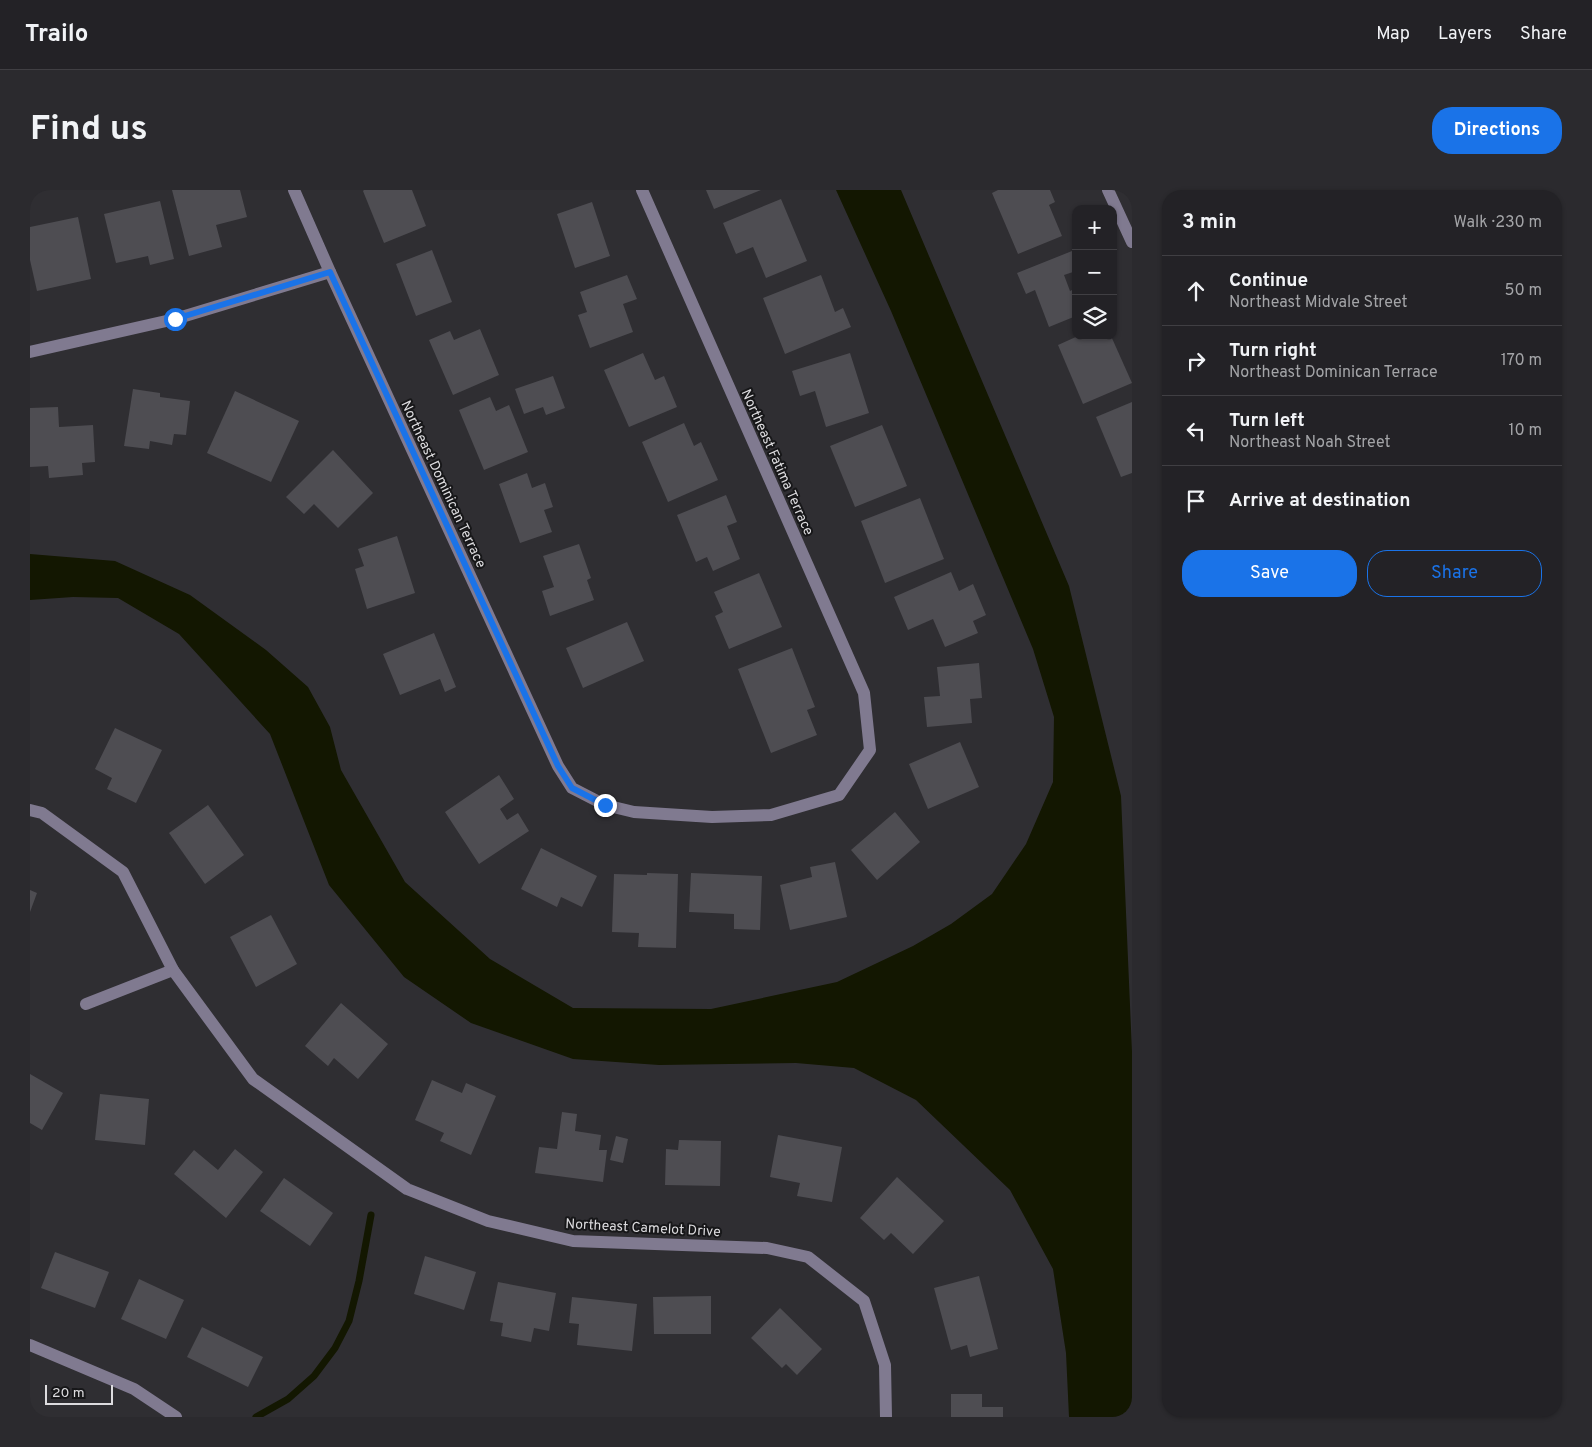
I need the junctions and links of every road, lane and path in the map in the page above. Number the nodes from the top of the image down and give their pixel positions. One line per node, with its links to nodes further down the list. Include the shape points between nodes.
1 (294, 190): 5 (street, Northeast Dominican Terrace)
2 (642, 190): 7 (street, Northeast Fatima Terrace, via 864,694 870,750 839,795 771,815 712,817 634,812 605,805)
3 (1108, 190): 4 (street)
4 (1132, 242)
5 (330, 272): 6 (street, via 175,319); 7 (street, Northeast Dominican Terrace, via 558,766)
6 (30, 352)
7 (572, 788)
8 (30, 810): 9 (street, Northeast Camelot Drive, via 42,813 123,872)
9 (174, 970): 10 (street); 13 (street, Northeast Camelot Drive, via 253,1079 406,1189 488,1221 573,1241 767,1248 808,1257 864,1301 885,1365)
10 (86, 1004)
11 (30, 1346): 12 (street, via 134,1389)
12 (176, 1417)
13 (886, 1417)

